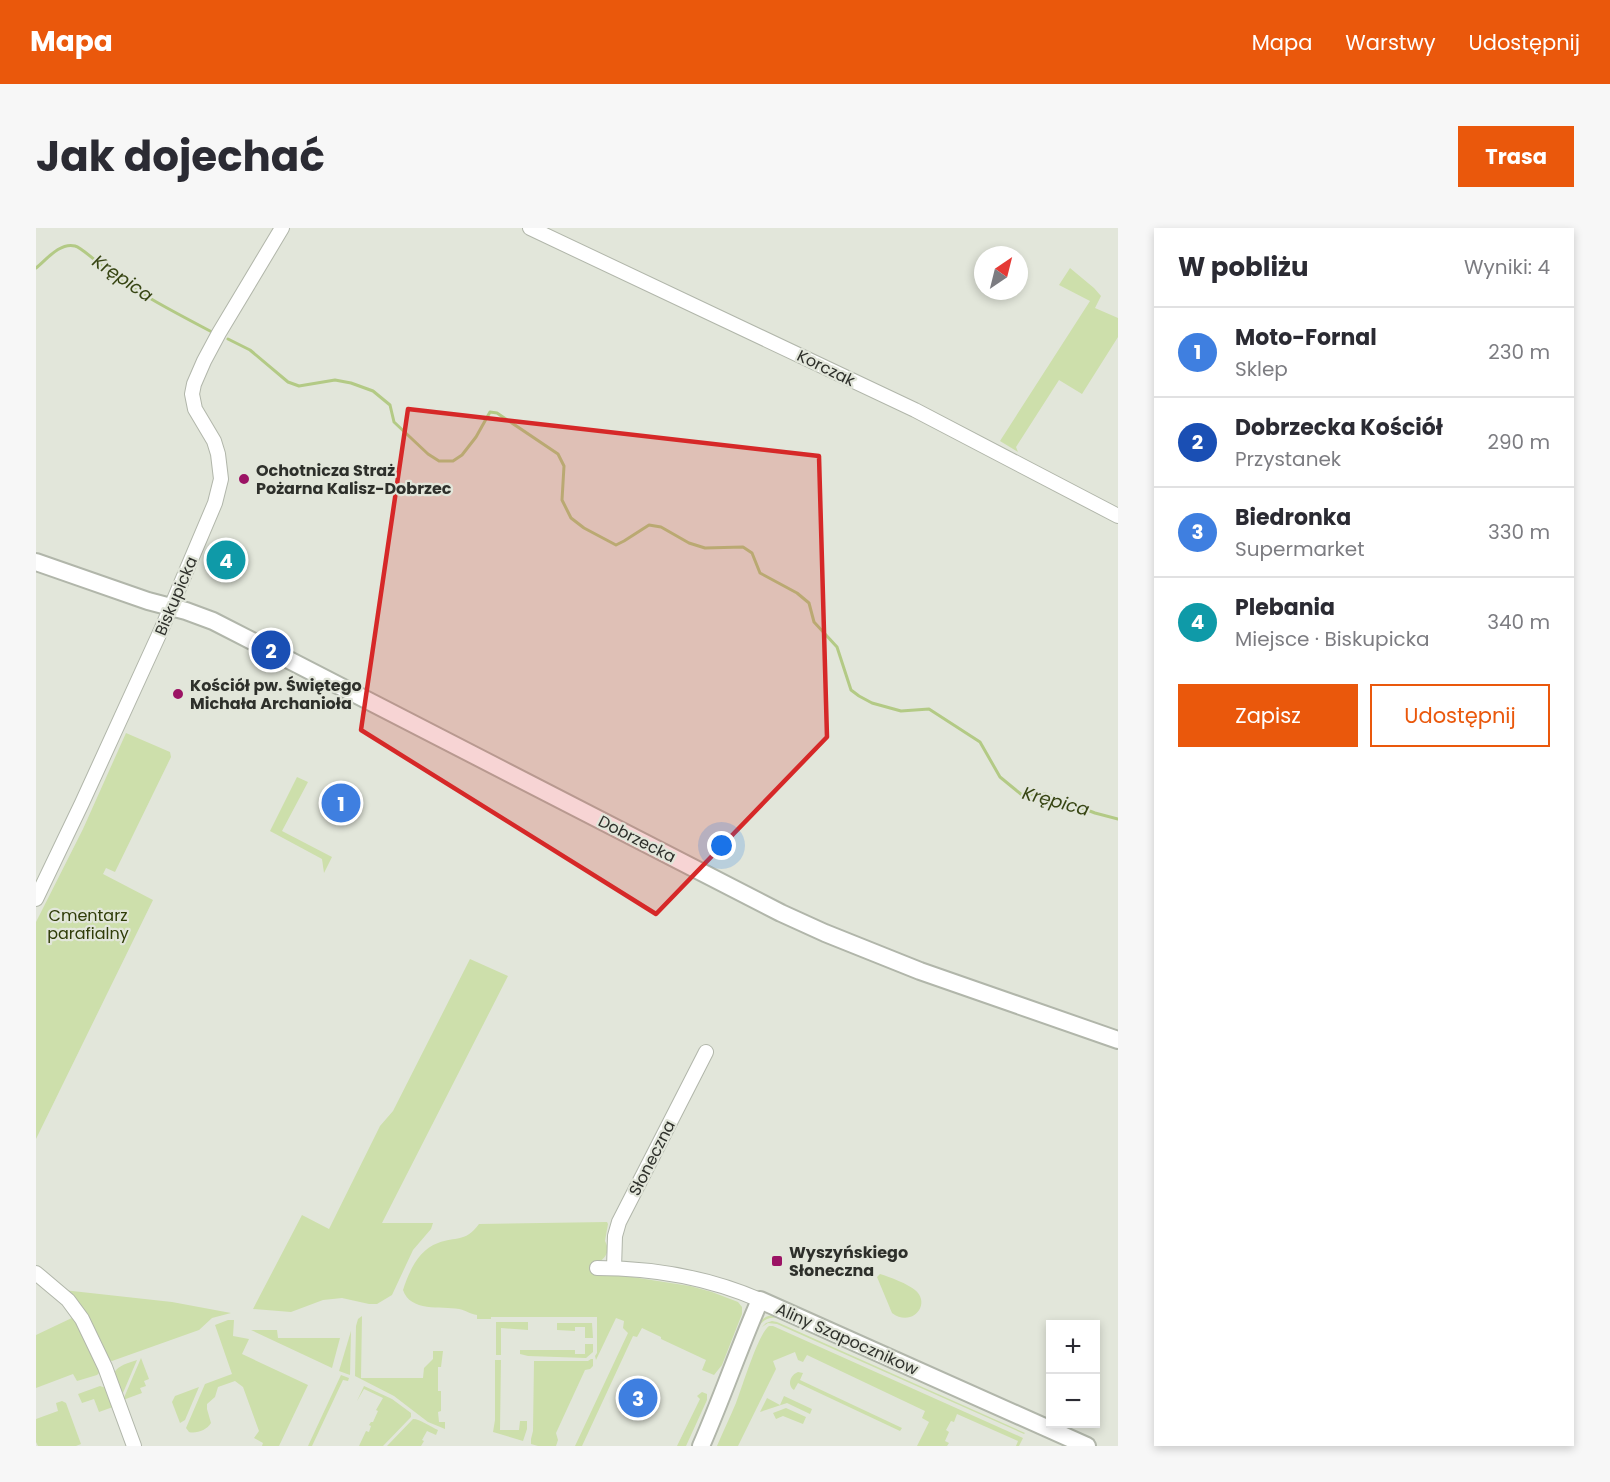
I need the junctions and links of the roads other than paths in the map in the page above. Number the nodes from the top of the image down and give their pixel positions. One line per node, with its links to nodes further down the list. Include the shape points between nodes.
1 (282, 228): 5 (street, Biskupicka, via 219,333 194,384 193,402 214,441 221,479 215,503)
2 (530, 228): 3 (street, Korczak, via 899,402)
3 (1118, 516)
4 (36, 562): 5 (street, Dobrzecka)
5 (171, 608): 6 (street, Biskupicka); 7 (street, Dobrzecka, via 230,629 825,933 920,971)
6 (36, 899)
7 (1118, 1040)
8 (706, 1052): 10 (street, Słoneczna, via 619,1222)
9 (597, 1268): 10 (street, Aliny Szapocznikow)
10 (614, 1268): 12 (street, Aliny Szapocznikow, via 699,1278)
11 (36, 1273): 13 (street, via 68,1300 82,1319 105,1367)
12 (760, 1300): 14 (street); 15 (street, Aliny Szapocznikow)
13 (134, 1446)
14 (700, 1446)
15 (1086, 1446)

